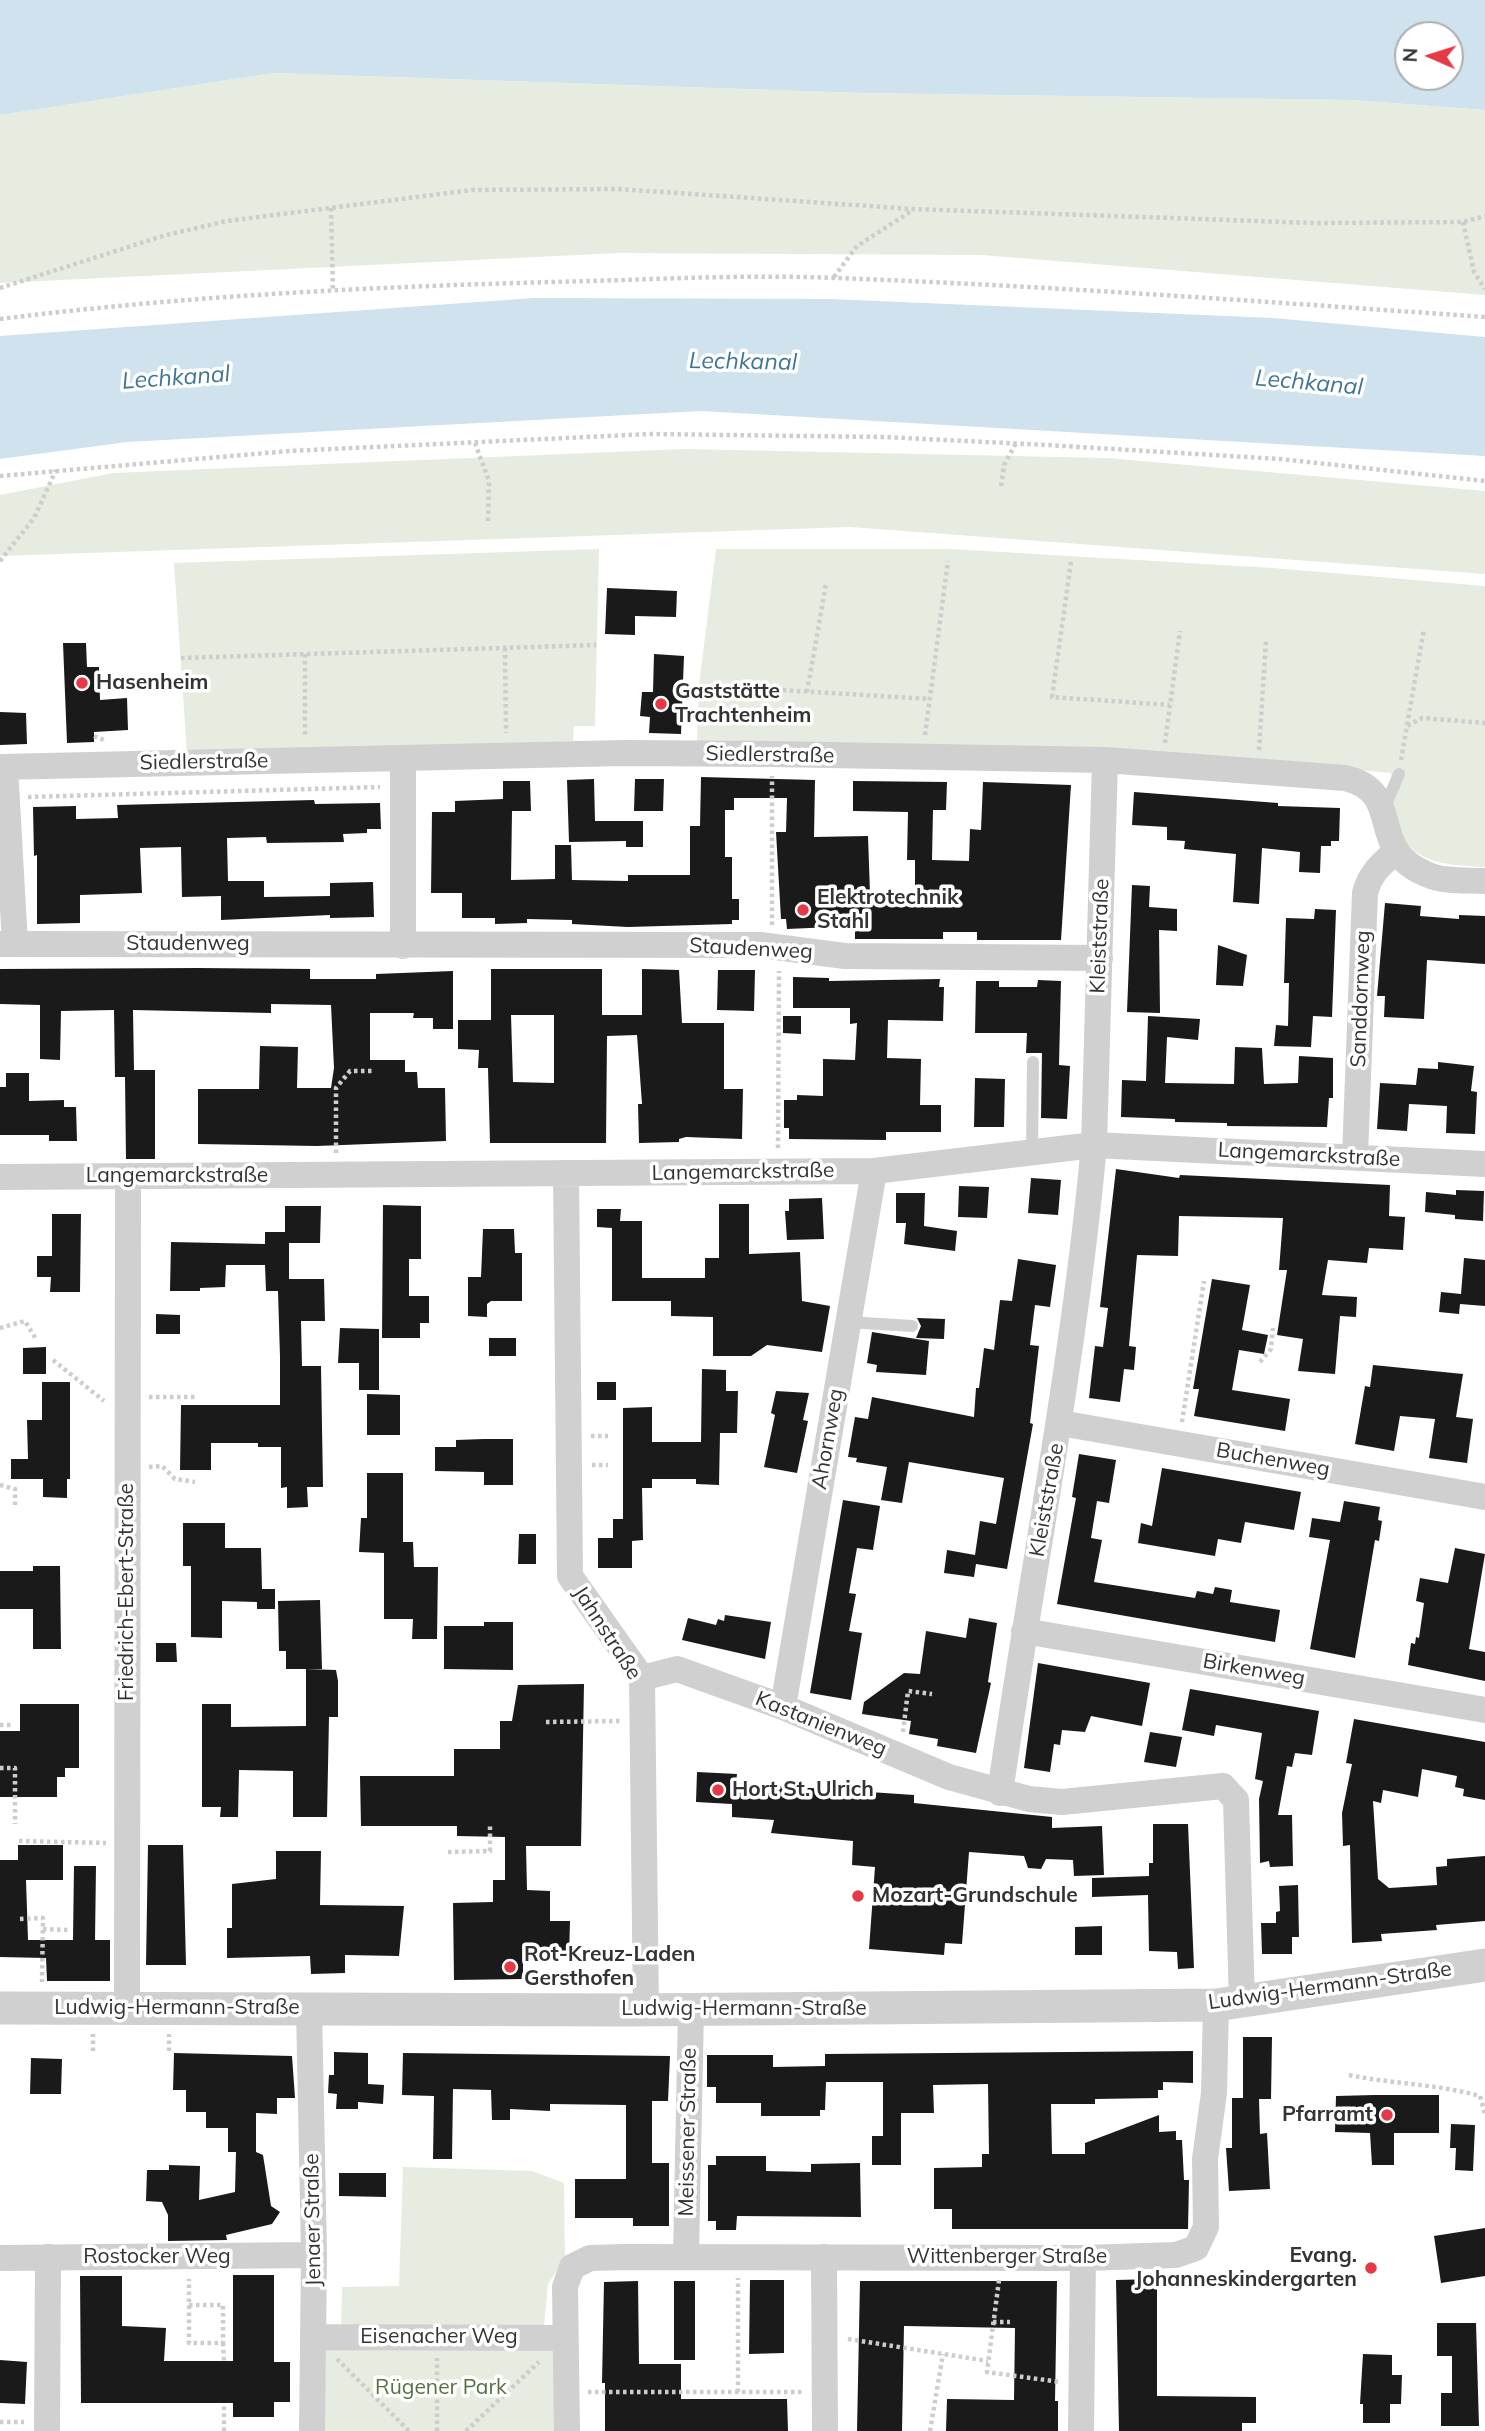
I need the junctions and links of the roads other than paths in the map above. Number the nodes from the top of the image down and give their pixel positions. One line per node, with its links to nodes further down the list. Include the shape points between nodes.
1 (403, 758): 2 (street, Siedlerstraße, via 772,754); 3 (street, Siedlerstraße); 9 (street)
2 (1105, 760): 5 (street, Siedlerstraße, via 1360,782 1371,788); 10 (street, Kleiststraße)
3 (2, 767): 8 (street)
4 (1399, 774): 5 (lane)
5 (1382, 812): 6 (street, Siedlerstraße)
6 (1395, 852): 7 (street, via 1429,876); 14 (street, Sanddornweg, via 1369,879 1365,894)
7 (1485, 881)
8 (8, 944): 9 (street, Staudenweg)
9 (403, 946): 10 (street, Staudenweg, via 772,946 845,956)
10 (1100, 958): 12 (street, Kleiststraße)
11 (1033, 1062): 13 (lane)
12 (1094, 1145): 13 (street, Langemarckstraße); 14 (street, Langemarckstraße); 22 (street, Kleiststraße)
13 (1032, 1152): 16 (street, Langemarckstraße)
14 (1355, 1156): 15 (street, Langemarckstraße)
15 (1485, 1164)
16 (874, 1171): 17 (street, Langemarckstraße); 20 (street, Ahornweg)
17 (566, 1173): 19 (street, Langemarckstraße); 25 (street, Jahnstraße, via 570,1576)
18 (0, 1177): 19 (street, Langemarckstraße)
19 (128, 1177): 32 (street, Friedrich-Ebert-Straße)
20 (848, 1321): 21 (lane); 26 (street, Ahornweg)
21 (912, 1326)
22 (1060, 1423): 23 (street, Buchenweg); 24 (street, Kleiststraße)
23 (1485, 1497)
24 (1024, 1631): 27 (street, Birkenweg); 28 (street, Kleiststraße)
25 (642, 1678): 26 (street, Kastanienweg, via 677,1669); 35 (street, Jahnstraße)
26 (783, 1707): 28 (street, Kastanienweg)
27 (1485, 1710)
28 (1000, 1793): 30 (street, via 1062,1802 1223,1786 1237,1800)
29 (1485, 1965): 30 (street, Ludwig-Hermann-Straße)
30 (1229, 2003): 34 (street, Ludwig-Hermann-Straße); 41 (street, Wittenberger Straße, via 1205,2159 1206,2227 1196,2248 1176,2255)
31 (0, 2008): 32 (street, Ludwig-Hermann-Straße)
32 (127, 2008): 33 (street, Ludwig-Hermann-Straße)
33 (309, 2008): 35 (street, Ludwig-Hermann-Straße); 36 (street, Jenaer Straße)
34 (691, 2009): 35 (street, Ludwig-Hermann-Straße); 37 (street, Meissener Straße)
35 (646, 2010)
36 (314, 2255): 38 (street, Rostocker Weg); 42 (street, Jenaer Straße)
37 (686, 2255): 39 (street, Wittenberger Straße); 43 (street, Wittenberger Straße, via 590,2258 572,2267 565,2287)
38 (48, 2257): 40 (street, Rostocker Weg); 44 (street)
39 (824, 2257): 41 (street, Wittenberger Straße); 47 (street)
40 (0, 2258)
41 (1083, 2258): 48 (street)
42 (313, 2337): 43 (street, Eisenacher Weg); 45 (street, Jenaer Straße)
43 (564, 2338): 46 (street)
44 (47, 2431)
45 (312, 2431)
46 (567, 2431)
47 (825, 2431)
48 (1081, 2431)

